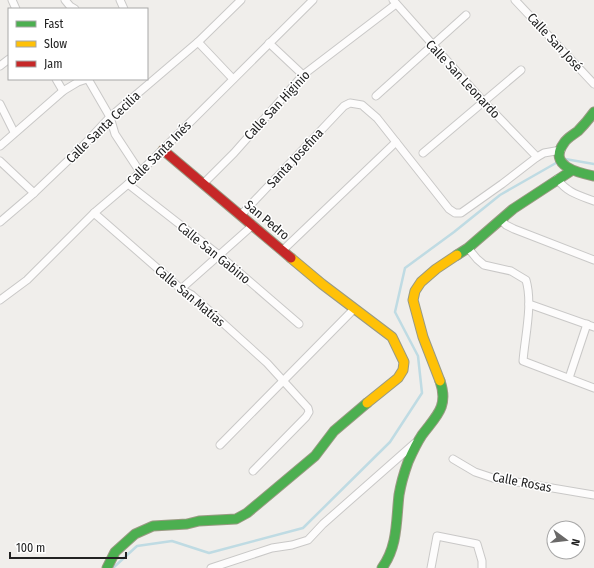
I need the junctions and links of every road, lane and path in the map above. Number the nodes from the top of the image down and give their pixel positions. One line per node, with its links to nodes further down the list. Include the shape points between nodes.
1 (65, 0): 7 (street)
2 (77, 0): 7 (street)
3 (241, 0): 9 (street, Calle Santa Cecilia)
4 (313, 0): 10 (street, Calle Santa Inés)
5 (515, 0): 20 (street, Calle San José)
6 (394, 2): 11 (street, Calle San Leonardo); 15 (street, Calle San Higinio)
7 (71, 8)
8 (466, 15): 11 (street)
9 (198, 42): 16 (street); 26 (street, Calle Santa Cecilia)
10 (269, 43): 15 (street); 16 (street, Calle Santa Inés)
11 (432, 46): 22 (street); 23 (street, Calle San Leonardo)
12 (8, 60): 13 (street)
13 (0, 66)
14 (521, 70): 23 (street)
15 (303, 75): 40 (street, Calle San Higinio)
16 (233, 79): 30 (street, Calle Santa Inés)
17 (57, 80): 21 (street)
18 (84, 80): 21 (street)
19 (88, 80): 26 (street)
20 (594, 84)
21 (63, 91): 27 (street)
22 (376, 96)
23 (483, 102): 31 (street); 32 (street, Calle San Leonardo)
24 (0, 104): 27 (street)
25 (594, 112): 33 (street, via 580,130 565,142)
26 (110, 117): 36 (street, via 115,134); 41 (street, Calle Santa Cecilia)
27 (14, 132): 29 (street)
28 (396, 142): 32 (street, via 449,209 455,213 461,213 469,208); 44 (street, Santa Josefina, via 368,110 362,105 350,103 344,106); 49 (street)
29 (0, 146)
30 (163, 150): 36 (street, Calle Santa Inés); 40 (street, San Pedro)
31 (424, 152)
32 (537, 156): 33 (street, via 544,153)
33 (561, 156): 35 (street)
34 (0, 160): 41 (street)
35 (571, 171): 37 (street); 38 (street)
36 (140, 172): 39 (street, Calle Santa Inés)
37 (594, 176)
38 (557, 179): 42 (street, via 572,193); 45 (street)
39 (128, 184): 43 (street, Calle Santa Inés); 50 (street, Calle San Gabino)
40 (203, 184): 44 (street, San Pedro)
41 (34, 193): 46 (street, Calle Santa Cecilia)
42 (594, 201)
43 (94, 213): 52 (street, Calle San Matías); 53 (street, Calle Santa Inés, via 40,268)
44 (241, 215): 47 (street, San Pedro)
45 (501, 220): 48 (street); 51 (street, via 514,229)
46 (0, 222)
47 (253, 225): 49 (street, San Pedro); 50 (street)
48 (468, 248): 54 (street, via 484,265 511,271 526,280); 61 (street, via 421,282 413,300 444,399 439,415)
49 (283, 250): 55 (street, San Pedro)
50 (219, 255): 52 (street); 56 (street, Calle San Gabino)
51 (594, 260)
52 (181, 289): 59 (street, Calle San Matías, via 192,295)
53 (0, 300)
54 (529, 304): 57 (street); 58 (street, via 523,361)
55 (354, 309): 59 (street); 66 (street, San Pedro, via 392,337 404,362 398,378 334,431 315,456 247,513 236,519 153,526 135,534 115,552)
56 (299, 324)
57 (590, 326): 58 (street)
58 (569, 378): 60 (street)
59 (284, 380): 62 (street); 64 (street, Calle San Matías, via 309,412)
60 (594, 388)
61 (418, 441): 67 (street, via 308,540 272,548); 68 (street, via 401,482 391,556)
62 (220, 445)
63 (453, 459): 65 (street, Calle Rosas, via 475,472 493,478)
64 (253, 471)
65 (594, 495)
66 (107, 568)
67 (211, 568)
68 (382, 568)
69 (431, 568): 70 (street, via 437,536 477,544)
70 (482, 568)

